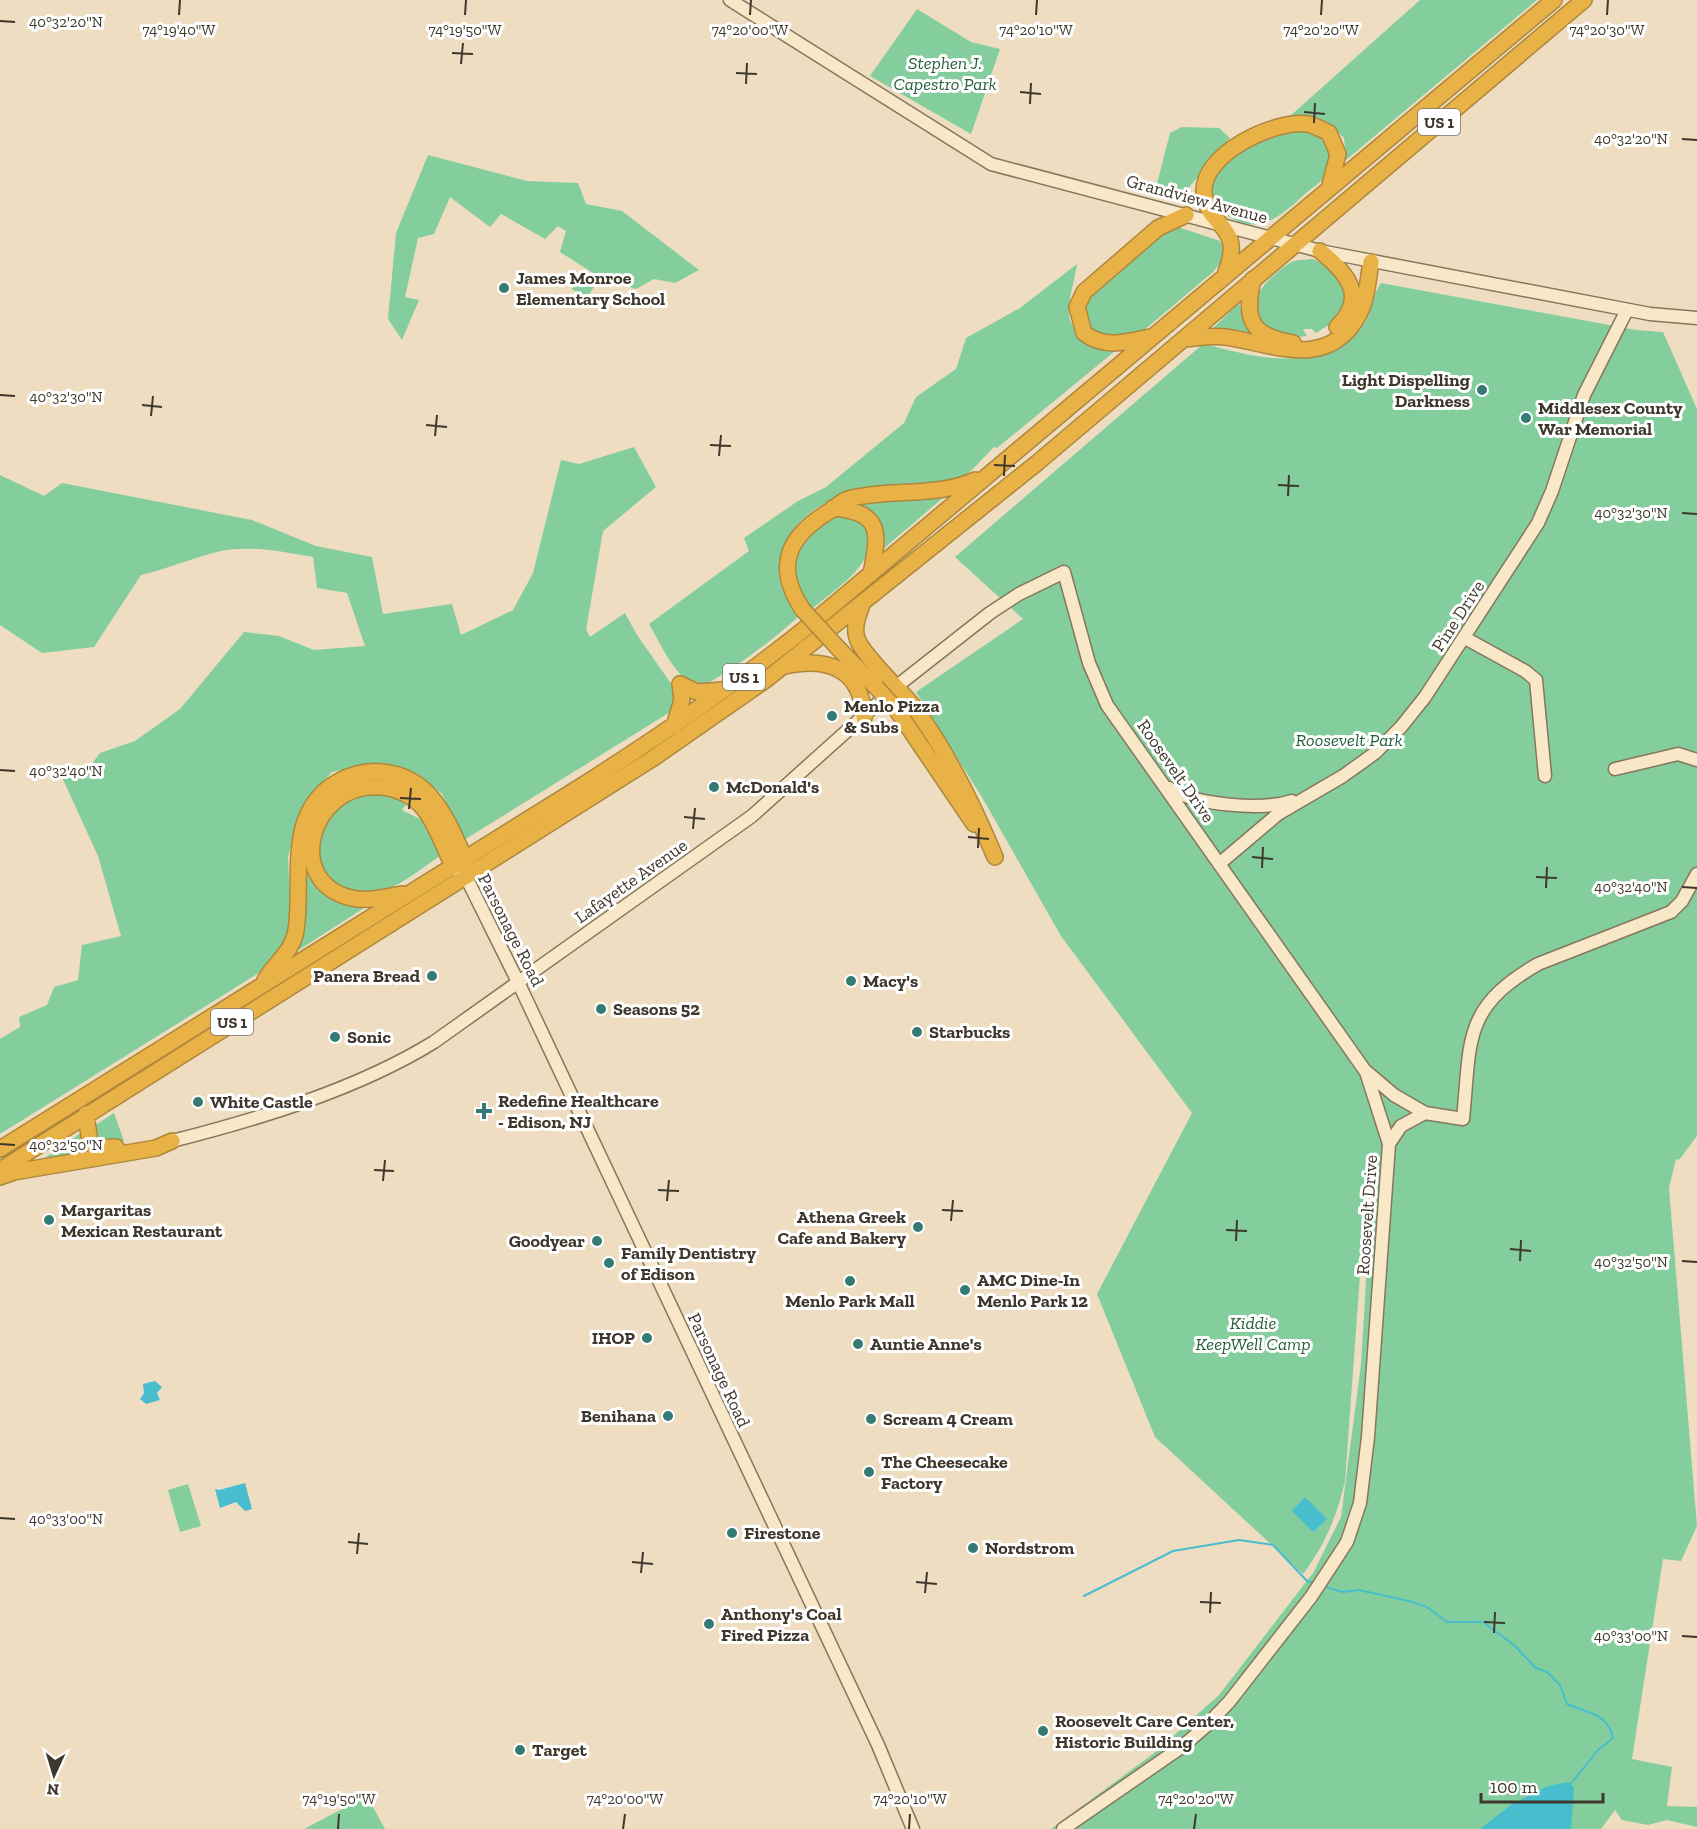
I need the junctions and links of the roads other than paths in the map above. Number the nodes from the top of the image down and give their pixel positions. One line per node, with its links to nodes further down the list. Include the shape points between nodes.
1 (730, 0): 5 (street, Grandview Avenue, via 980,158 1019,172)
2 (1554, 0): 4 (highway, US 1)
3 (1584, 0): 8 (highway, US 1)
4 (1329, 189): 6 (highway, via 1338,154 1329,133 1308,124 1271,128 1238,144 1212,168 1204,192 1210,211); 7 (highway, US 1)
5 (1186, 215): 6 (street, Grandview Avenue); 15 (highway, via 1150,235 1084,292 1077,308 1084,333 1099,342 1118,344)
6 (1224, 226): 7 (street, Grandview Avenue); 11 (highway, via 1233,255)
7 (1271, 238): 8 (street, Grandview Avenue); 11 (highway, US 1)
8 (1294, 244): 9 (street, Grandview Avenue); 12 (highway, US 1)
9 (1320, 251): 10 (street, Grandview Avenue); 12 (highway, via 1348,278 1352,301 1344,321 1322,337 1293,343 1258,329 1248,314)
10 (1371, 262): 13 (street, Grandview Avenue); 16 (highway, via 1358,317 1342,336 1326,346 1305,351 1282,350 1224,337)
11 (1226, 274): 15 (highway, US 1)
12 (1253, 279): 16 (highway, US 1)
13 (1627, 310): 14 (street, Grandview Avenue); 22 (street, Pine Drive, via 1584,394 1538,523)
14 (1697, 318)
15 (1153, 337): 17 (highway, US 1)
16 (1184, 339): 21 (highway, US 1, via 1037,463)
17 (1001, 464): 18 (highway, via 964,485 851,498); 20 (highway, US 1)
18 (833, 508): 20 (highway, via 854,511 871,522 878,541); 24 (highway, bridge, via 804,527 790,551 790,585 803,610 896,708 995,857 971,798)
19 (1064, 572): 24 (street, Lafayette Avenue, via 990,613); 31 (street, Roosevelt Drive, via 1099,690)
20 (871, 574): 25 (highway, US 1)
21 (862, 602): 23 (highway, US 1); 24 (highway, via 856,637)
22 (1465, 638): 30 (street, via 1536,680); 32 (street, Pine Drive, via 1425,697 1388,741 1359,765)
23 (782, 667): 26 (highway, via 817,662 838,670 858,690); 36 (highway, US 1, via 652,759)
24 (897, 686): 26 (street, Lafayette Avenue)
25 (726, 690): 27 (highway, US 1); 27 (highway, via 697,692 680,684 682,700)
26 (864, 718): 38 (street, Lafayette Avenue, via 752,816)
27 (674, 726): 33 (highway, US 1)
28 (1697, 760): 29 (street, via 1678,754)
29 (1615, 769)
30 (1545, 776)
31 (1163, 783): 32 (street, via 1181,794 1243,804 1275,804); 34 (street, Roosevelt Drive)
32 (1307, 795): 34 (street, Pine Drive, via 1260,826)
33 (459, 863): 36 (highway); 37 (highway, US 1); 37 (highway, via 424,809 401,792 366,787 345,794 328,807 311,844 314,867 327,885 359,899); 39 (highway, via 441,807 426,790 395,774 372,771 336,783 318,798 303,826 298,855 296,930 288,952 270,969)
34 (1219, 864): 40 (street, Roosevelt Drive)
35 (1697, 874): 41 (street, via 1671,912 1538,964 1490,999 1472,1038 1463,1119)
36 (466, 877): 38 (street, Parsonage Road); 42 (highway, US 1)
37 (412, 892): 39 (highway, US 1)
38 (518, 982): 43 (street, Lafayette Avenue, via 434,1042 396,1063 282,1108); 48 (street, Parsonage Road)
39 (262, 986): 45 (highway, US 1)
40 (1366, 1072): 41 (street); 44 (street, Roosevelt Drive)
41 (1425, 1113): 44 (street, via 1401,1126)
42 (86, 1114): 43 (highway, via 87,1138 96,1148); 46 (highway, US 1)
43 (172, 1141): 47 (highway, via 156,1148 14,1172)
44 (1389, 1144): 49 (street, Roosevelt Drive, via 1375,1364 1360,1503 1347,1542 1311,1598 1206,1726)
45 (0, 1149)
46 (0, 1170)
47 (0, 1178)
48 (914, 1829)
49 (1063, 1829)

